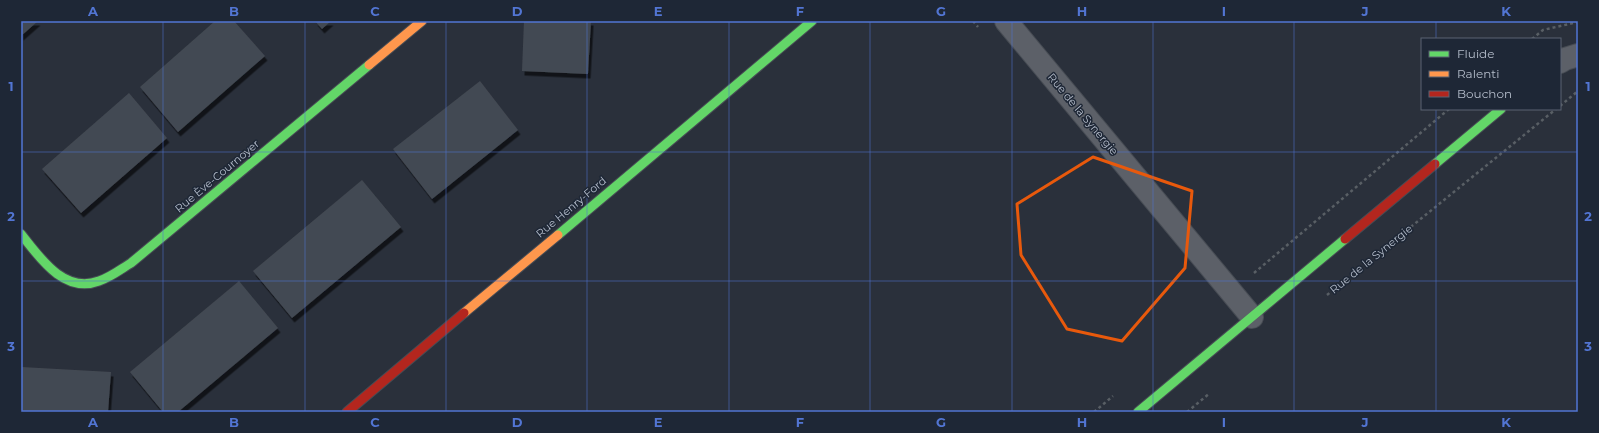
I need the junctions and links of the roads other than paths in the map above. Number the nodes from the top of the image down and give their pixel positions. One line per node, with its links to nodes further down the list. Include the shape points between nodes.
1 (422, 21): 7 (street, Rue Ève-Cournoyer, via 131,263 103,280 92,284 79,284 67,280 47,265)
2 (812, 21): 9 (street, Rue Henry-Ford)
3 (1006, 21): 8 (street, Rue de la Synergie)
4 (1578, 55): 5 (street)
5 (1561, 61)
6 (1500, 110): 8 (street)
7 (21, 234)
8 (1252, 317): 10 (street)
9 (347, 412)
10 (1138, 412)

